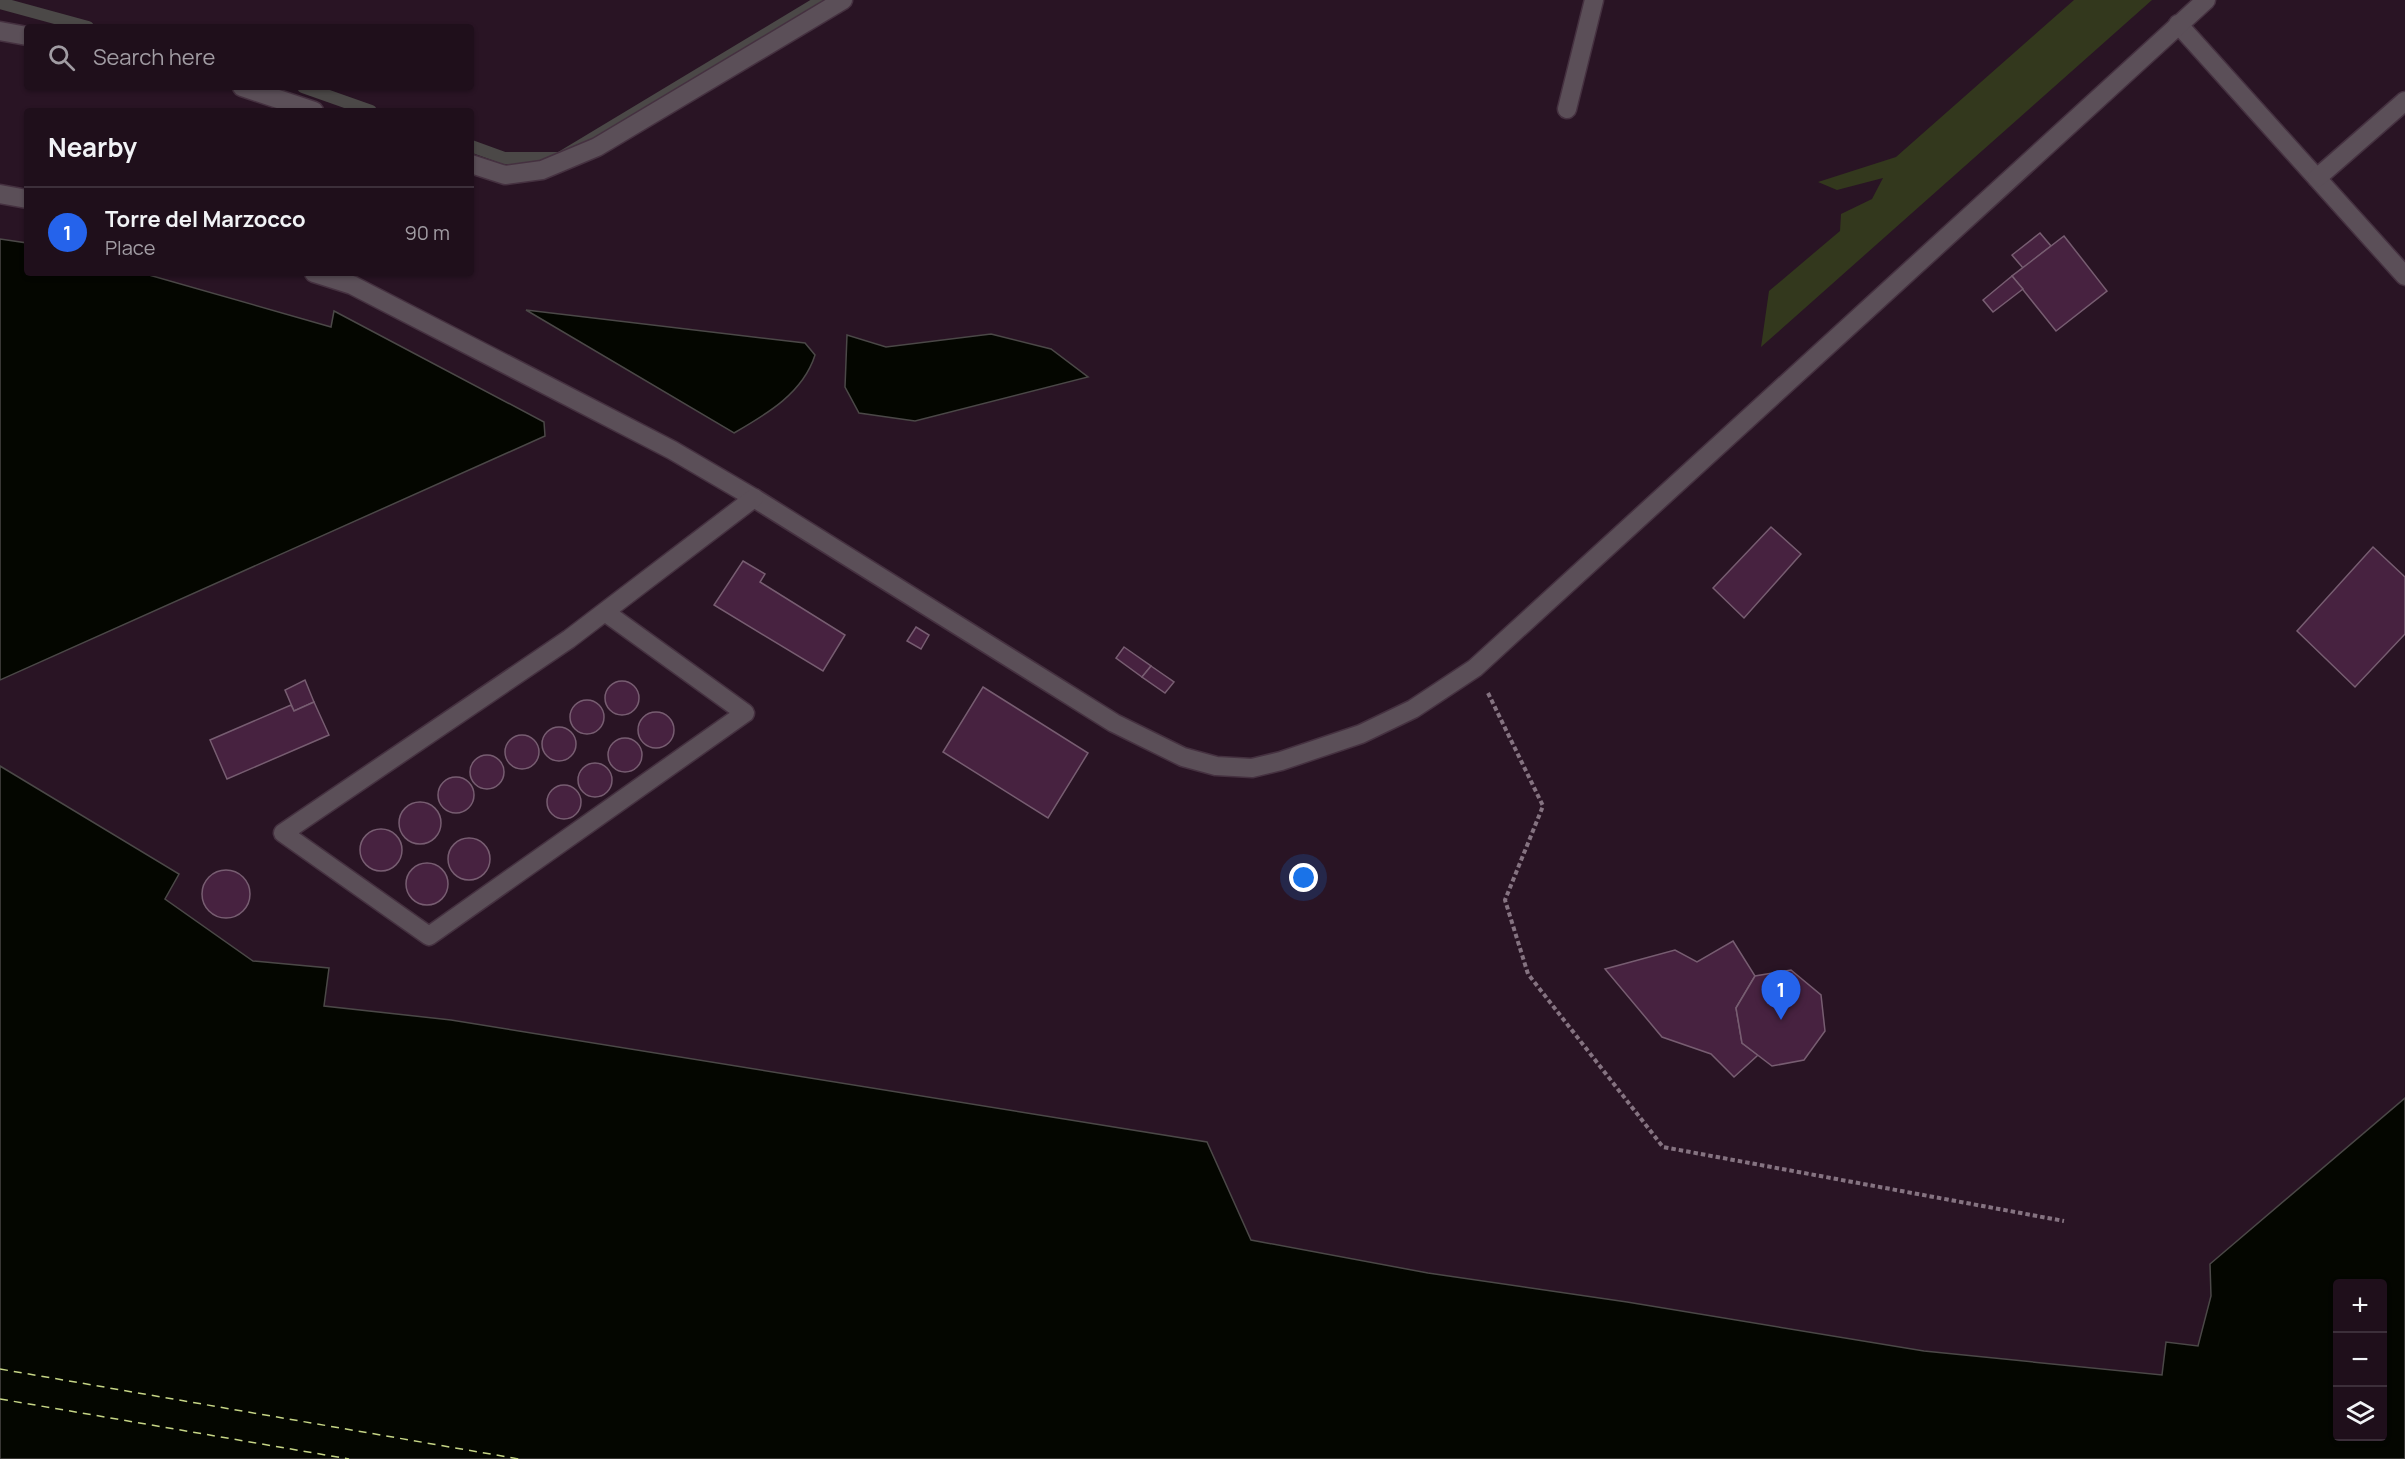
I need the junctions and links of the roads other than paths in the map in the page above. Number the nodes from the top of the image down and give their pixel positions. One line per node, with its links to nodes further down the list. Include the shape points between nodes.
1 (843, 0): 11 (lane, via 597,147 542,170 505,175)
2 (1594, 0): 10 (lane)
3 (2206, 0): 4 (lane)
4 (2178, 24): 12 (lane); 17 (lane, via 1475,668 1413,708 1361,734 1252,768 1216,766 1183,757 1114,723)
5 (0, 31): 6 (lane)
6 (24, 35)
7 (251, 90): 9 (lane)
8 (2405, 101): 12 (lane)
9 (305, 108)
10 (1567, 109)
11 (474, 165)
12 (2317, 178): 16 (lane)
13 (0, 194): 14 (lane)
14 (24, 198)
15 (323, 276): 17 (lane, via 363,290 672,450)
16 (2405, 276)
17 (754, 498): 18 (lane)
18 (605, 612): 18 (lane, via 568,639 284,833 429,936 745,713)

